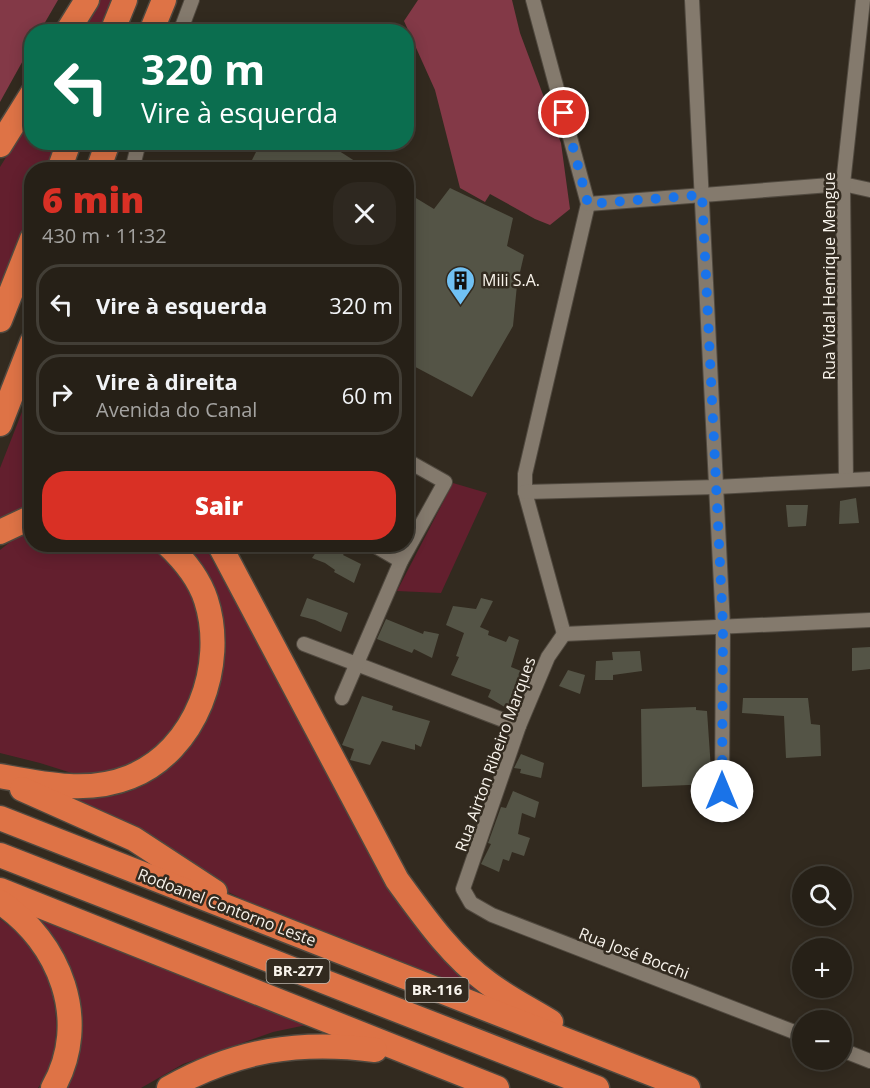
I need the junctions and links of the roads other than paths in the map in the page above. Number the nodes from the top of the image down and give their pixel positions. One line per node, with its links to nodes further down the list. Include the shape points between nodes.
1 (87, 0): 8 (highway)
2 (124, 0): 9 (highway)
3 (164, 0): 10 (highway)
4 (192, 0): 11 (street)
5 (533, 0): 17 (street)
6 (692, 0): 16 (street)
7 (863, 0): 14 (street, Rua Vidal Henrique Mengue)
8 (72, 24)
9 (115, 24)
10 (154, 24)
11 (183, 24)
12 (24, 107): 13 (highway)
13 (0, 145)
14 (843, 184): 15 (street); 16 (street); 24 (street, Rua Vidal Henrique Mengue)
15 (870, 190)
16 (702, 195): 17 (street); 25 (street)
17 (588, 204): 26 (street, via 525,474)
18 (24, 259): 19 (highway)
19 (0, 320)
20 (24, 362): 21 (highway)
21 (0, 424)
22 (414, 465): 29 (street, via 445,482)
23 (870, 479): 24 (street)
24 (846, 480): 25 (street)
25 (716, 487): 26 (street); 36 (street)
26 (525, 492): 37 (street)
27 (24, 520): 28 (highway)
28 (0, 532)
29 (414, 538)
30 (175, 552): 42 (highway, via 196,578 205,599 213,639 206,688 184,734 150,767 108,784 70,787)
31 (223, 552): 54 (highway, via 397,880 431,927 486,982)
32 (386, 552): 34 (street)
33 (406, 552): 34 (street)
34 (401, 561): 39 (street)
35 (870, 620): 36 (street)
36 (723, 626): 37 (street); 43 (street)
37 (564, 634): 41 (street, Rua Airton Ribeiro Marques, via 548,657)
38 (304, 644): 39 (street)
39 (357, 663): 40 (street); 41 (street)
40 (342, 698)
41 (519, 726): 46 (street, Rua Airton Ribeiro Marques)
42 (0, 778): 50 (highway, BR-116, via 134,839)
43 (722, 791)
44 (0, 818): 50 (highway, Rodoanel Contorno Leste)
45 (0, 855): 51 (highway, Rodoanel Contorno Leste / BR-277)
46 (463, 889): 52 (street, Rua José Bocchi, via 471,903 492,915)
47 (0, 890): 49 (highway)
48 (0, 902): 57 (highway, via 38,935 62,982 69,1032)
49 (51, 910): 51 (highway); 56 (highway)
50 (266, 923): 54 (highway, Rodoanel Contorno Leste / BR-116)
51 (268, 960): 60 (highway, Rodoanel Contorno Leste / BR-277)
52 (792, 1031)
53 (852, 1054): 55 (street)
54 (608, 1056): 61 (highway, Rodoanel Contorno Leste / BR-116)
55 (870, 1061)
56 (436, 1065): 58 (highway, via 379,1050 306,1045 243,1056 212,1066); 59 (highway)
57 (53, 1088)
58 (169, 1088)
59 (497, 1088)
60 (597, 1088)
61 (688, 1088)

